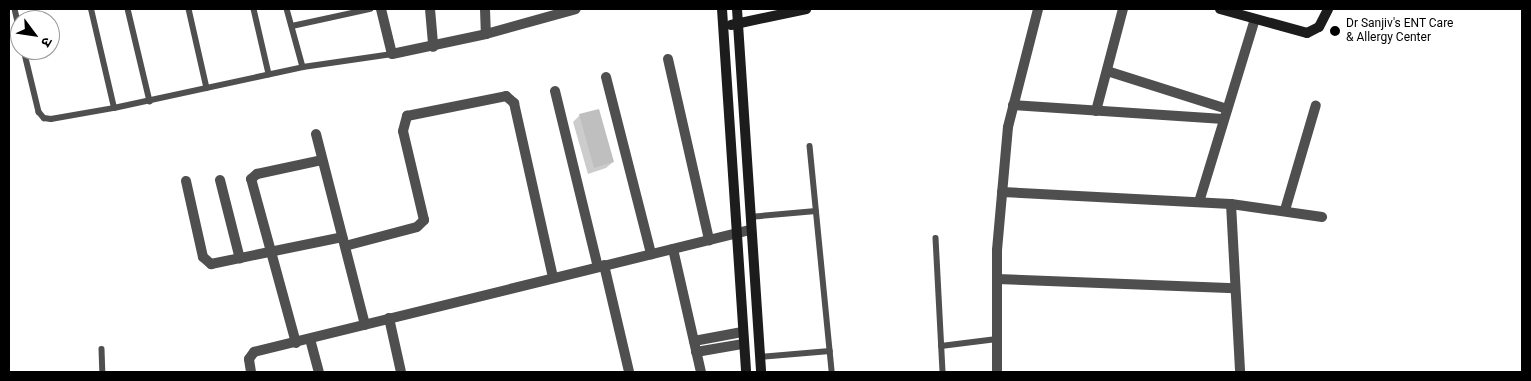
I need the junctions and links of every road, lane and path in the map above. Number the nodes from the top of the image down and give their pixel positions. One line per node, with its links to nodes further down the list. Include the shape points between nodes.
1 (92, 9): 36 (lane)
2 (128, 9): 33 (lane)
3 (189, 9): 31 (lane)
4 (254, 9): 29 (lane)
5 (287, 9): 20 (lane)
6 (370, 9): 20 (lane)
7 (382, 9): 24 (street)
8 (430, 9): 23 (street)
9 (485, 9): 22 (street)
10 (572, 9): 22 (street)
11 (722, 9): 21 (street)
12 (736, 9): 19 (street)
13 (806, 9): 19 (street)
14 (1038, 9): 34 (street)
15 (1123, 9): 28 (street)
16 (1220, 9): 18 (street)
17 (1328, 9): 18 (street, via 1319,27 1307,33)
18 (1255, 19): 38 (street)
19 (737, 23): 21 (street); 50 (street)
20 (292, 26): 27 (lane)
21 (723, 26): 52 (street)
22 (486, 34): 23 (street)
23 (433, 47): 24 (street)
24 (392, 54): 27 (lane)
25 (668, 59): 54 (street)
26 (26, 60): 36 (lane, via 39,112 44,118 51,120)
27 (303, 67): 29 (lane)
28 (1107, 71): 37 (street); 38 (street)
29 (269, 74): 31 (lane)
30 (606, 77): 58 (street)
31 (207, 88): 33 (lane)
32 (555, 91): 60 (street)
33 (150, 101): 36 (lane)
34 (1013, 105): 37 (street); 44 (street)
35 (1316, 105): 47 (street)
36 (114, 108)
37 (1096, 110): 38 (street)
38 (1226, 114): 45 (street)
39 (316, 134): 41 (street)
40 (810, 146): 48 (lane)
41 (322, 160): 55 (street); 57 (street, via 257,174 251,179)
42 (220, 180): 59 (street)
43 (186, 181): 59 (street, via 206,262 216,264)
44 (1002, 192): 45 (street); 62 (street)
45 (1199, 202): 46 (street)
46 (1231, 204): 47 (street); 63 (street)
47 (1285, 210): 49 (street)
48 (816, 211): 50 (lane); 74 (lane)
49 (1322, 217)
50 (750, 218): 51 (street)
51 (750, 230): 52 (street); 76 (street)
52 (736, 234): 54 (street); 66 (street)
53 (936, 238): 72 (lane)
54 (709, 240): 56 (street)
55 (344, 241): 57 (street); 61 (street, via 417,227 424,220 403,131 407,116 506,96 514,104); 65 (street)
56 (674, 249): 58 (street); 69 (street)
57 (270, 253): 59 (street); 70 (street)
58 (651, 254): 60 (street)
59 (240, 259)
60 (601, 266): 61 (street); 81 (street)
61 (553, 278): 64 (street)
62 (998, 278): 63 (street); 68 (street)
63 (1235, 288): 88 (street)
64 (389, 318): 65 (street); 80 (street)
65 (366, 325): 67 (street)
66 (742, 332): 69 (street); 71 (street)
67 (310, 339): 70 (street); 79 (street)
68 (997, 339): 72 (lane); 87 (street)
69 (694, 341): 75 (street)
70 (296, 342): 78 (street, via 254,352 248,359)
71 (743, 344): 75 (street); 83 (street)
72 (941, 346): 86 (lane)
73 (102, 349): 77 (lane)
74 (830, 351): 76 (lane); 85 (lane)
75 (696, 352): 82 (street)
76 (760, 357): 84 (street)
77 (103, 372)
78 (251, 372)
79 (318, 372)
80 (401, 372)
81 (629, 372)
82 (701, 372)
83 (746, 372)
84 (761, 372)
85 (832, 372)
86 (943, 372)
87 (997, 372)
88 (1240, 372)

